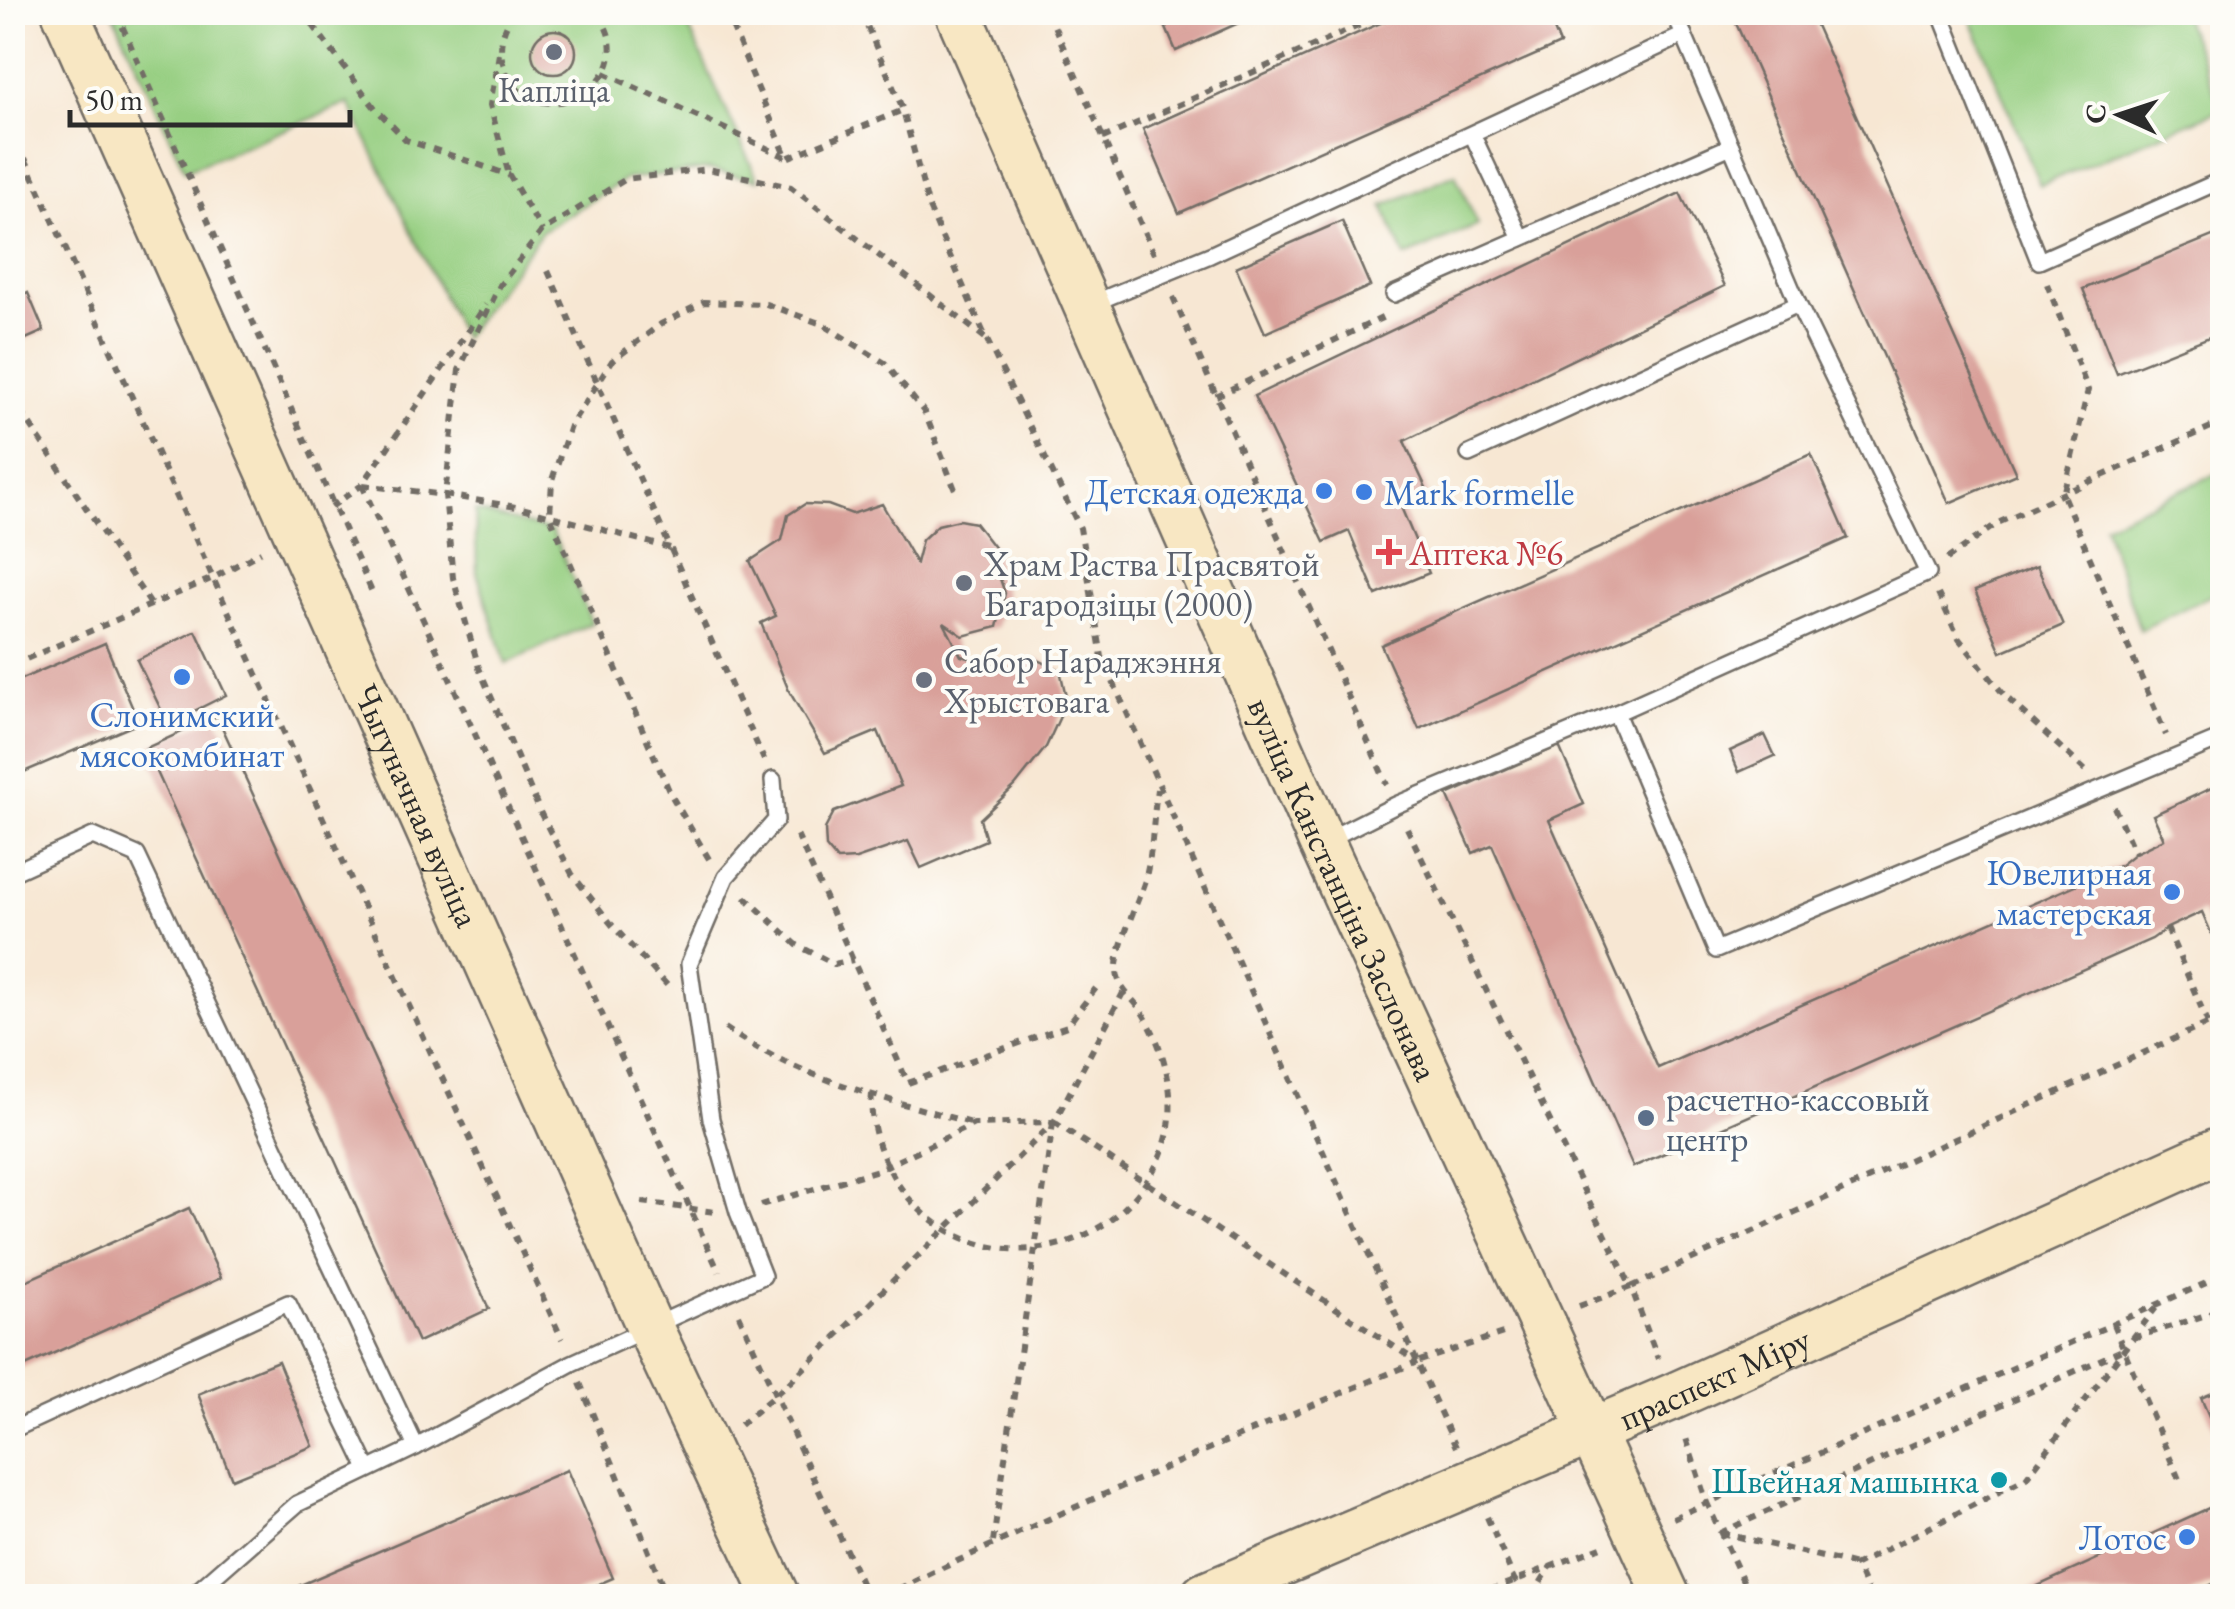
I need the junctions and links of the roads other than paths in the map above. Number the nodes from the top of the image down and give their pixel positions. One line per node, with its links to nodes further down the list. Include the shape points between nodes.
1 (66, 12): 20 (main road, Чыгуначная вуліца)
2 (958, 12): 12 (main road, вуліца Канстанціна Заслонава)
3 (1674, 12): 5 (lane)
4 (1940, 12): 8 (lane, via 2039,261)
5 (1684, 36): 6 (lane); 7 (lane)
6 (1472, 134): 9 (lane); 12 (lane)
7 (1731, 146): 9 (lane); 11 (lane)
8 (2222, 180)
9 (1521, 238): 10 (lane)
10 (1394, 294)
11 (1798, 304): 13 (lane); 14 (lane, via 1928,573)
12 (1086, 306): 17 (main road, вуліца Канстанціна Заслонава)
13 (1469, 454)
14 (1616, 713): 15 (lane, via 1716,950); 17 (lane)
15 (2222, 738)
16 (773, 780): 20 (lane, via 776,820 726,877 689,964 711,1120 763,1276)
17 (1322, 843): 21 (main road, вуліца Канстанціна Заслонава)
18 (12, 873): 23 (lane, via 93,836 138,855)
19 (2222, 1148): 21 (main road, праспект Міру)
20 (650, 1330): 23 (lane, via 572,1363); 26 (main road, Чыгуначная вуліца)
21 (1592, 1429): 27 (main road, праспект Міру); 28 (main road, вуліца Канстанціна Заслонава)
22 (12, 1430): 24 (lane, via 288,1303)
23 (416, 1447): 24 (lane)
24 (368, 1469): 25 (lane, via 297,1504)
25 (192, 1596)
26 (776, 1596)
27 (1204, 1596)
28 (1667, 1596)

